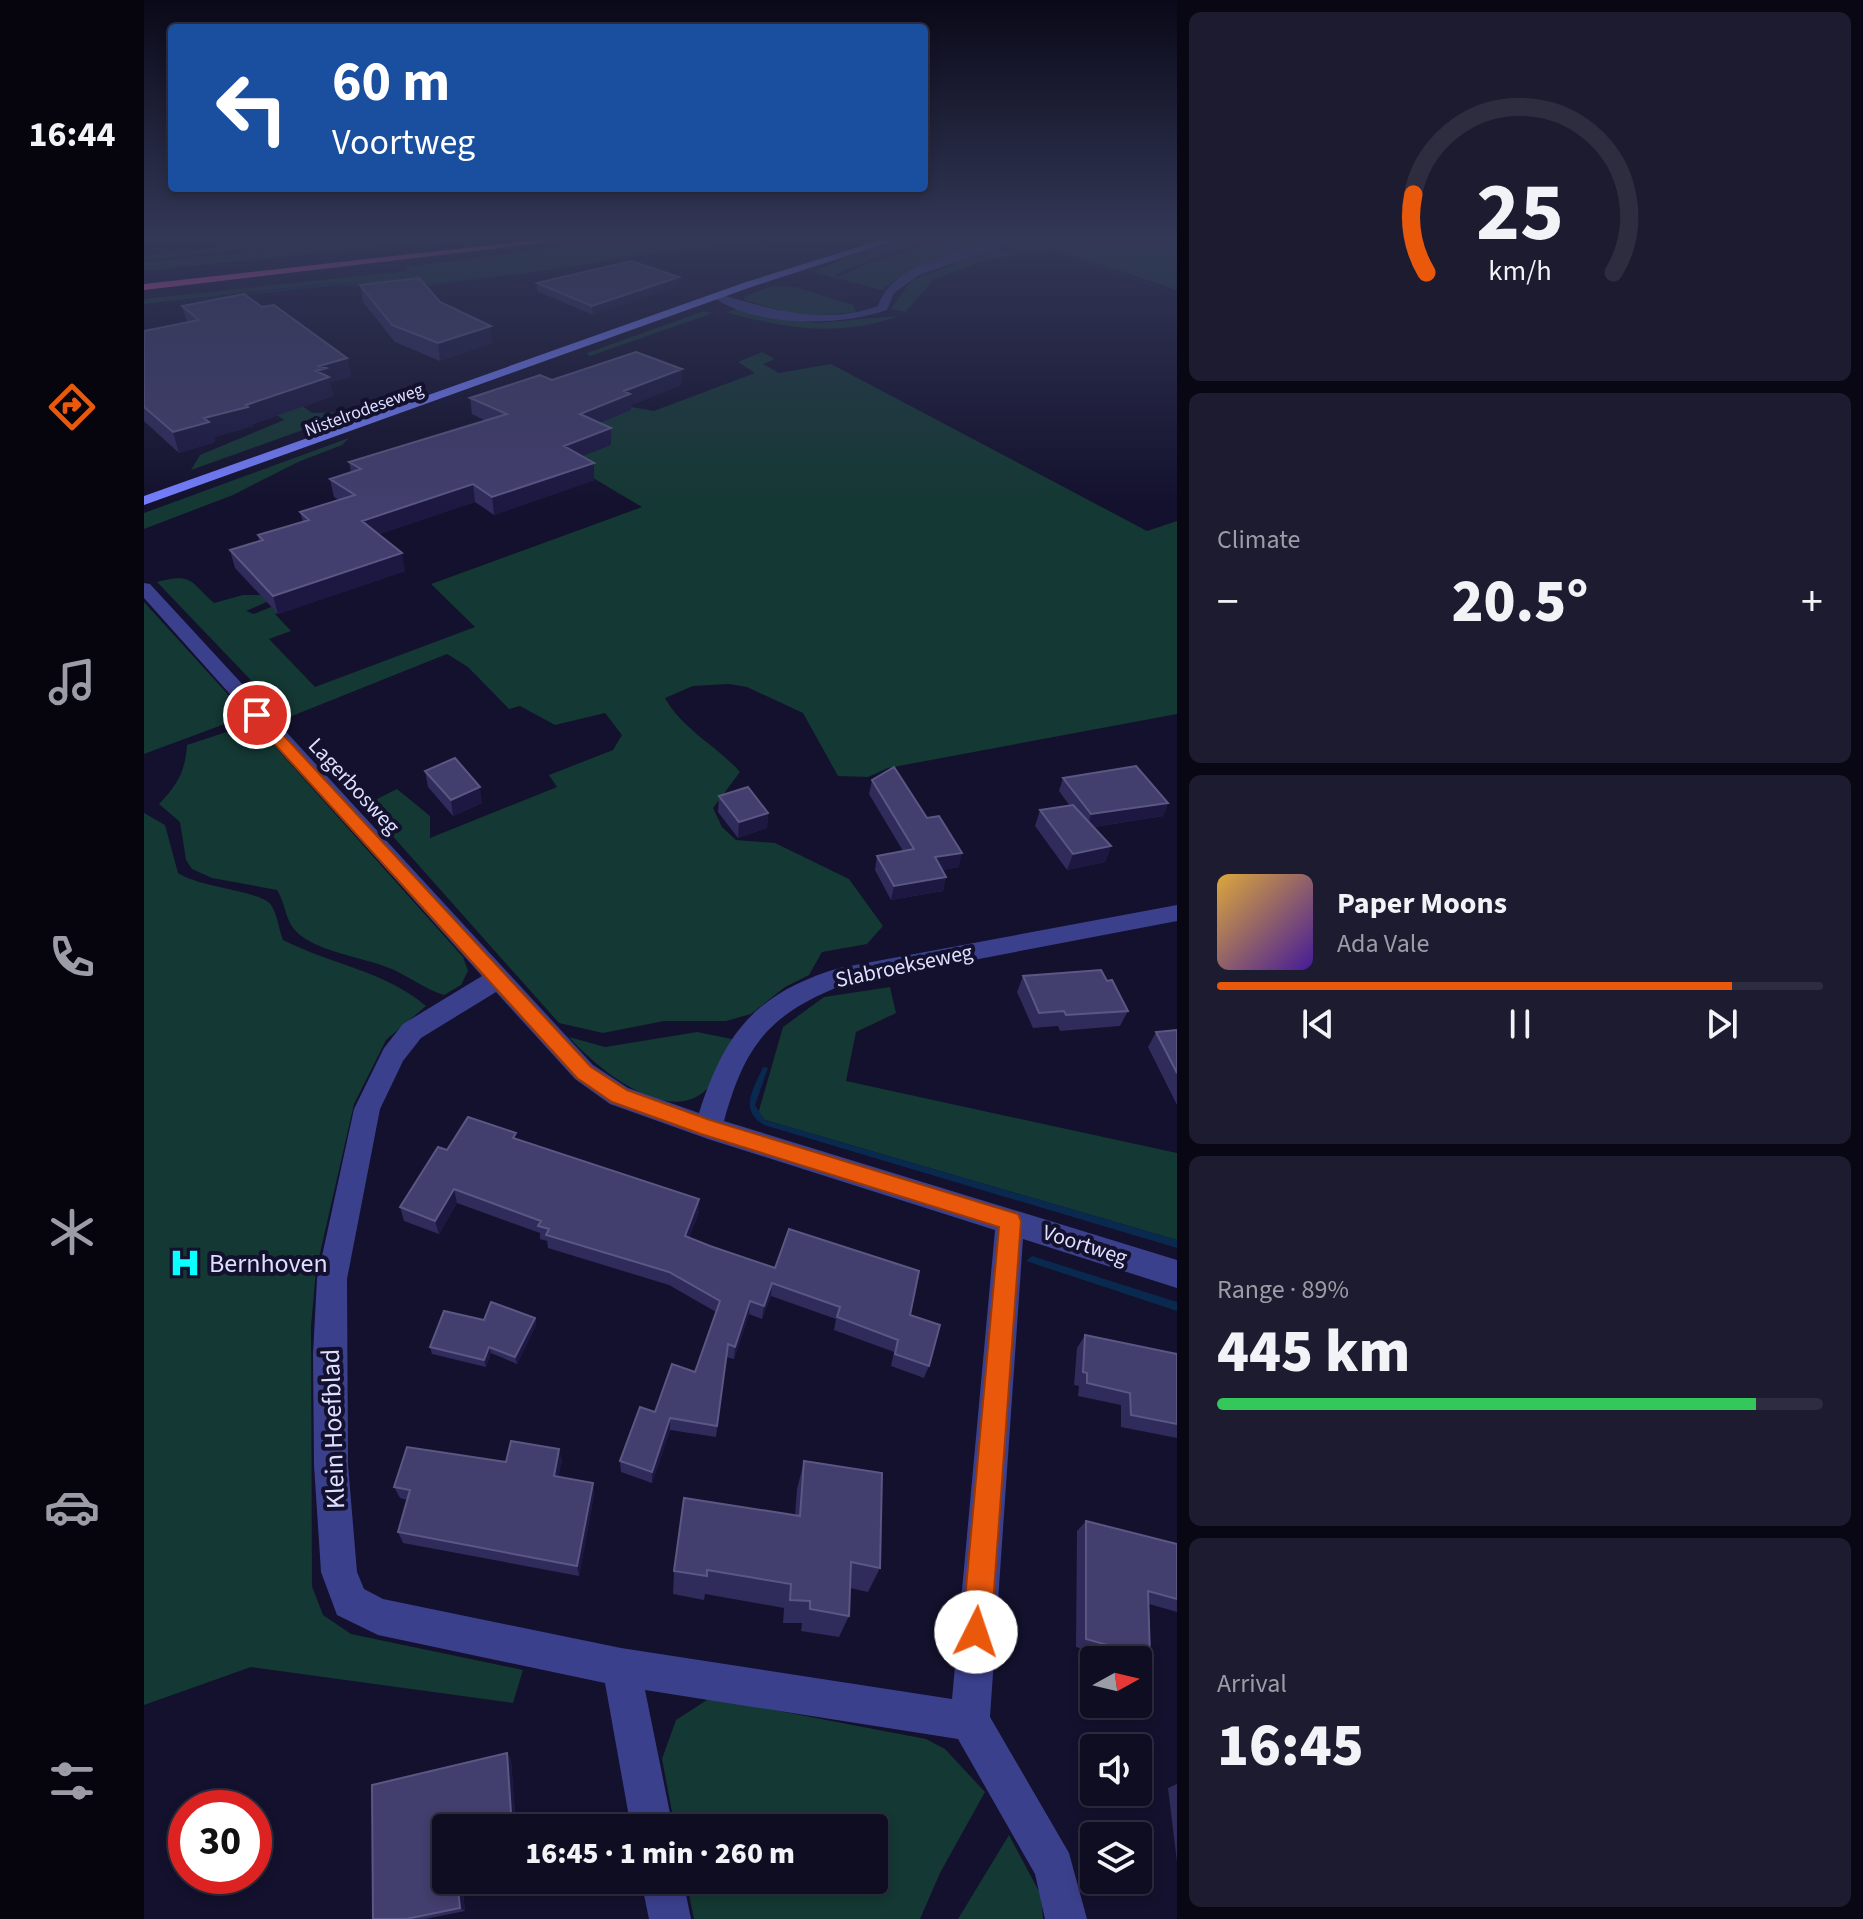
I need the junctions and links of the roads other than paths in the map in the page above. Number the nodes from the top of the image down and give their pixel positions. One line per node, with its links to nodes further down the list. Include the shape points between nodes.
1 (639, 328): 3 (street, Nistelrodeseweg)
2 (641, 328): 4 (street, Nistelrodeseweg)
3 (144, 501)
4 (144, 511)
5 (144, 588): 7 (street, Lagerbosweg)
6 (1177, 913): 8 (street, Slabroekseweg, via 839,977 791,996 753,1027 717,1095)
7 (499, 978): 8 (street, Voortweg, via 584,1072 619,1096); 11 (street, Klein Hoefblad, via 412,1031 393,1055 372,1098 332,1279 331,1465 339,1572 350,1602 378,1617)
8 (708, 1128): 9 (street, Voortweg)
9 (1010, 1221): 10 (street, Voortweg); 12 (street)
10 (1177, 1274)
11 (621, 1667): 12 (street, Klein Hoefblad); 13 (street)
12 (970, 1721): 16 (street, via 1054,1868)
13 (649, 1814)
14 (665, 1894): 15 (street)
15 (670, 1919)
16 (1066, 1919)

